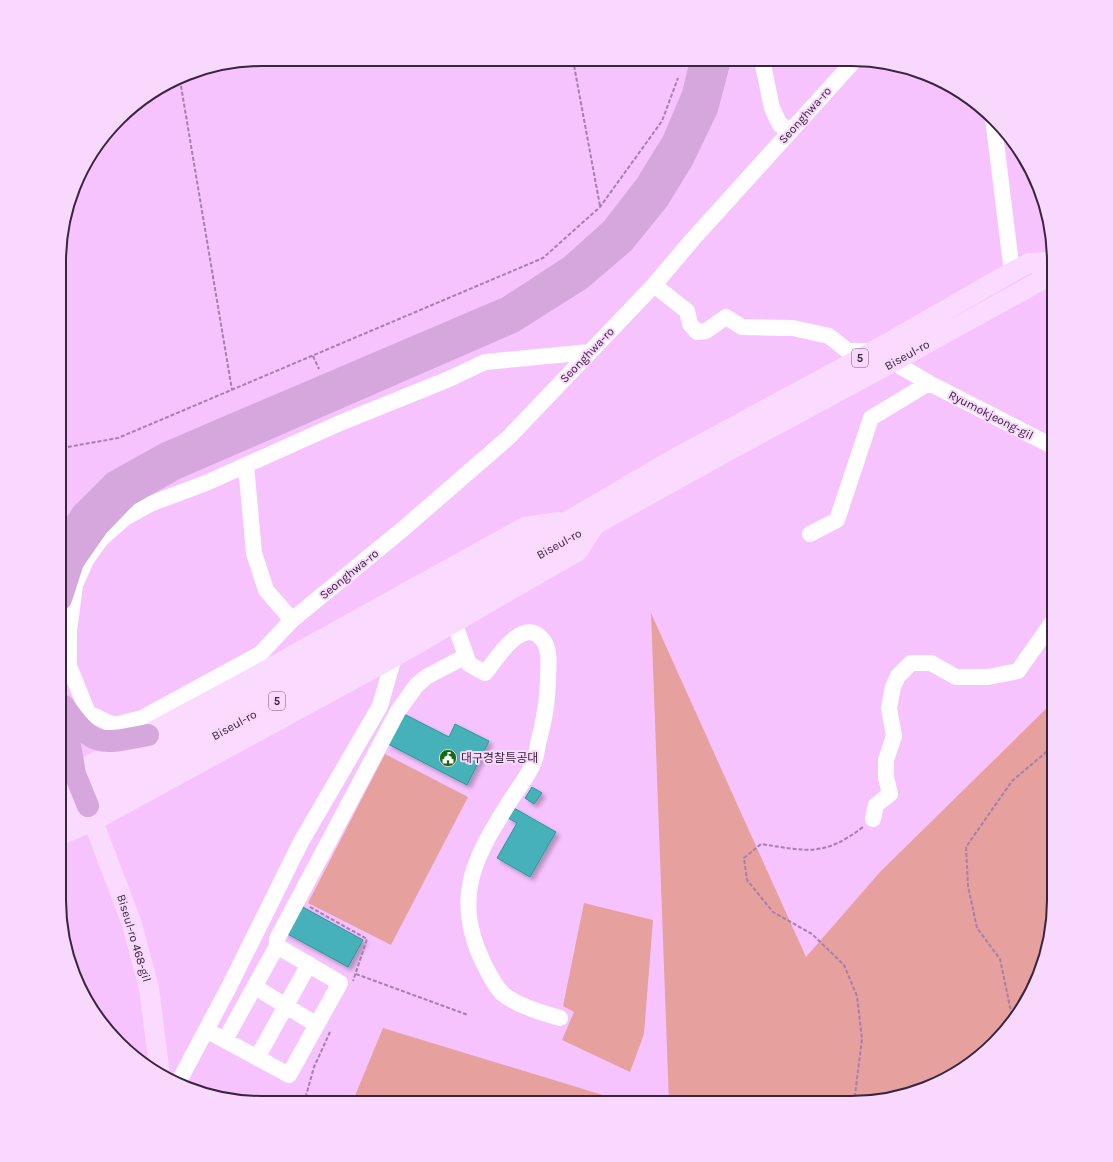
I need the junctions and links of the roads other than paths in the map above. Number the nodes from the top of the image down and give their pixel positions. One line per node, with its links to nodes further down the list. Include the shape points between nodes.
1 (700, 66): 20 (highway, via 693,94 673,141 650,179 612,229 571,266 508,307 166,453 114,482 82,514)
2 (718, 66): 22 (highway, via 707,109 683,159 658,200 623,243 581,279 513,322 175,469 127,496 98,526 73,562)
3 (763, 66): 6 (street, via 772,108 780,124)
4 (850, 66): 6 (street, Seonghwa-ro)
5 (994, 128): 9 (street)
6 (792, 130): 10 (street, Seonghwa-ro)
7 (1047, 261): 9 (main road, Biseul-ro / 5, via 1029,263)
8 (1047, 269): 13 (main road, Biseul-ro / 5, via 1040,281)
9 (1012, 272): 11 (main road, Biseul-ro / 5)
10 (654, 285): 11 (street, via 687,311 690,324 697,332 706,331 726,317 742,327 793,328 829,336 848,351); 12 (street, Seonghwa-ro)
11 (874, 351): 13 (street, Ryumokjeong-gil); 17 (main road, Biseul-ro / 5, via 672,460)
12 (590, 352): 16 (street, via 484,362); 23 (street, Seonghwa-ro, via 509,437)
13 (894, 362): 14 (street, Ryumokjeong-gil); 18 (main road, Biseul-ro / 5)
14 (929, 383): 15 (street, Ryumokjeong-gil); 19 (street, via 871,418 837,520)
15 (1047, 443)
16 (246, 465): 23 (street, via 254,553 266,590); 26 (street, via 150,504 125,518 101,539 86,560 76,585 68,631 69,666 88,712 114,725 142,718)
17 (568, 520): 21 (main road, Biseul-ro / 5); 29 (main road, via 525,527)
18 (595, 524): 21 (main road, Biseul-ro / 5); 24 (main road, via 578,551)
19 (810, 534)
20 (66, 538)
21 (487, 576): 34 (main road, Biseul-ro / 5); 35 (main road, Biseul-ro / 5, via 161,766)
22 (66, 584)
23 (292, 620): 26 (street, Seonghwa-ro)
24 (454, 622): 27 (street); 28 (main road)
25 (1047, 630): 37 (street, via 1018,671 988,677 956,677 931,663 911,663 898,676 889,708 894,736 886,760 890,794 876,805)
26 (260, 654): 29 (street)
27 (466, 656): 39 (street, via 426,677 398,710 277,939); 43 (street, via 469,664 485,674 514,638 523,633 535,634 543,640 548,653 548,703 534,764 484,844 468,893 468,916 474,944 488,973 502,993 539,1013)
28 (394, 657): 36 (main road); 45 (street, via 380,706 301,842)
29 (243, 683): 31 (main road)
30 (66, 707): 31 (highway, via 77,725 97,741 108,742)
31 (148, 735): 33 (main road)
32 (66, 752): 33 (highway)
33 (68, 778): 36 (highway)
34 (66, 797)
35 (66, 813)
36 (90, 814): 38 (main road); 48 (main road, Biseul-ro 468-gil, via 132,924 149,988)
37 (873, 820)
38 (66, 831)
39 (277, 946): 40 (street); 41 (street)
40 (308, 964): 42 (street); 44 (street, via 340,982)
41 (255, 987): 42 (street); 46 (street)
42 (286, 1006): 44 (street); 47 (street)
43 (560, 1018)
44 (317, 1025): 47 (street, via 289,1075)
45 (206, 1030): 46 (street); 49 (street)
46 (225, 1040): 47 (street)
47 (257, 1058)
48 (159, 1067)
49 (180, 1078)

